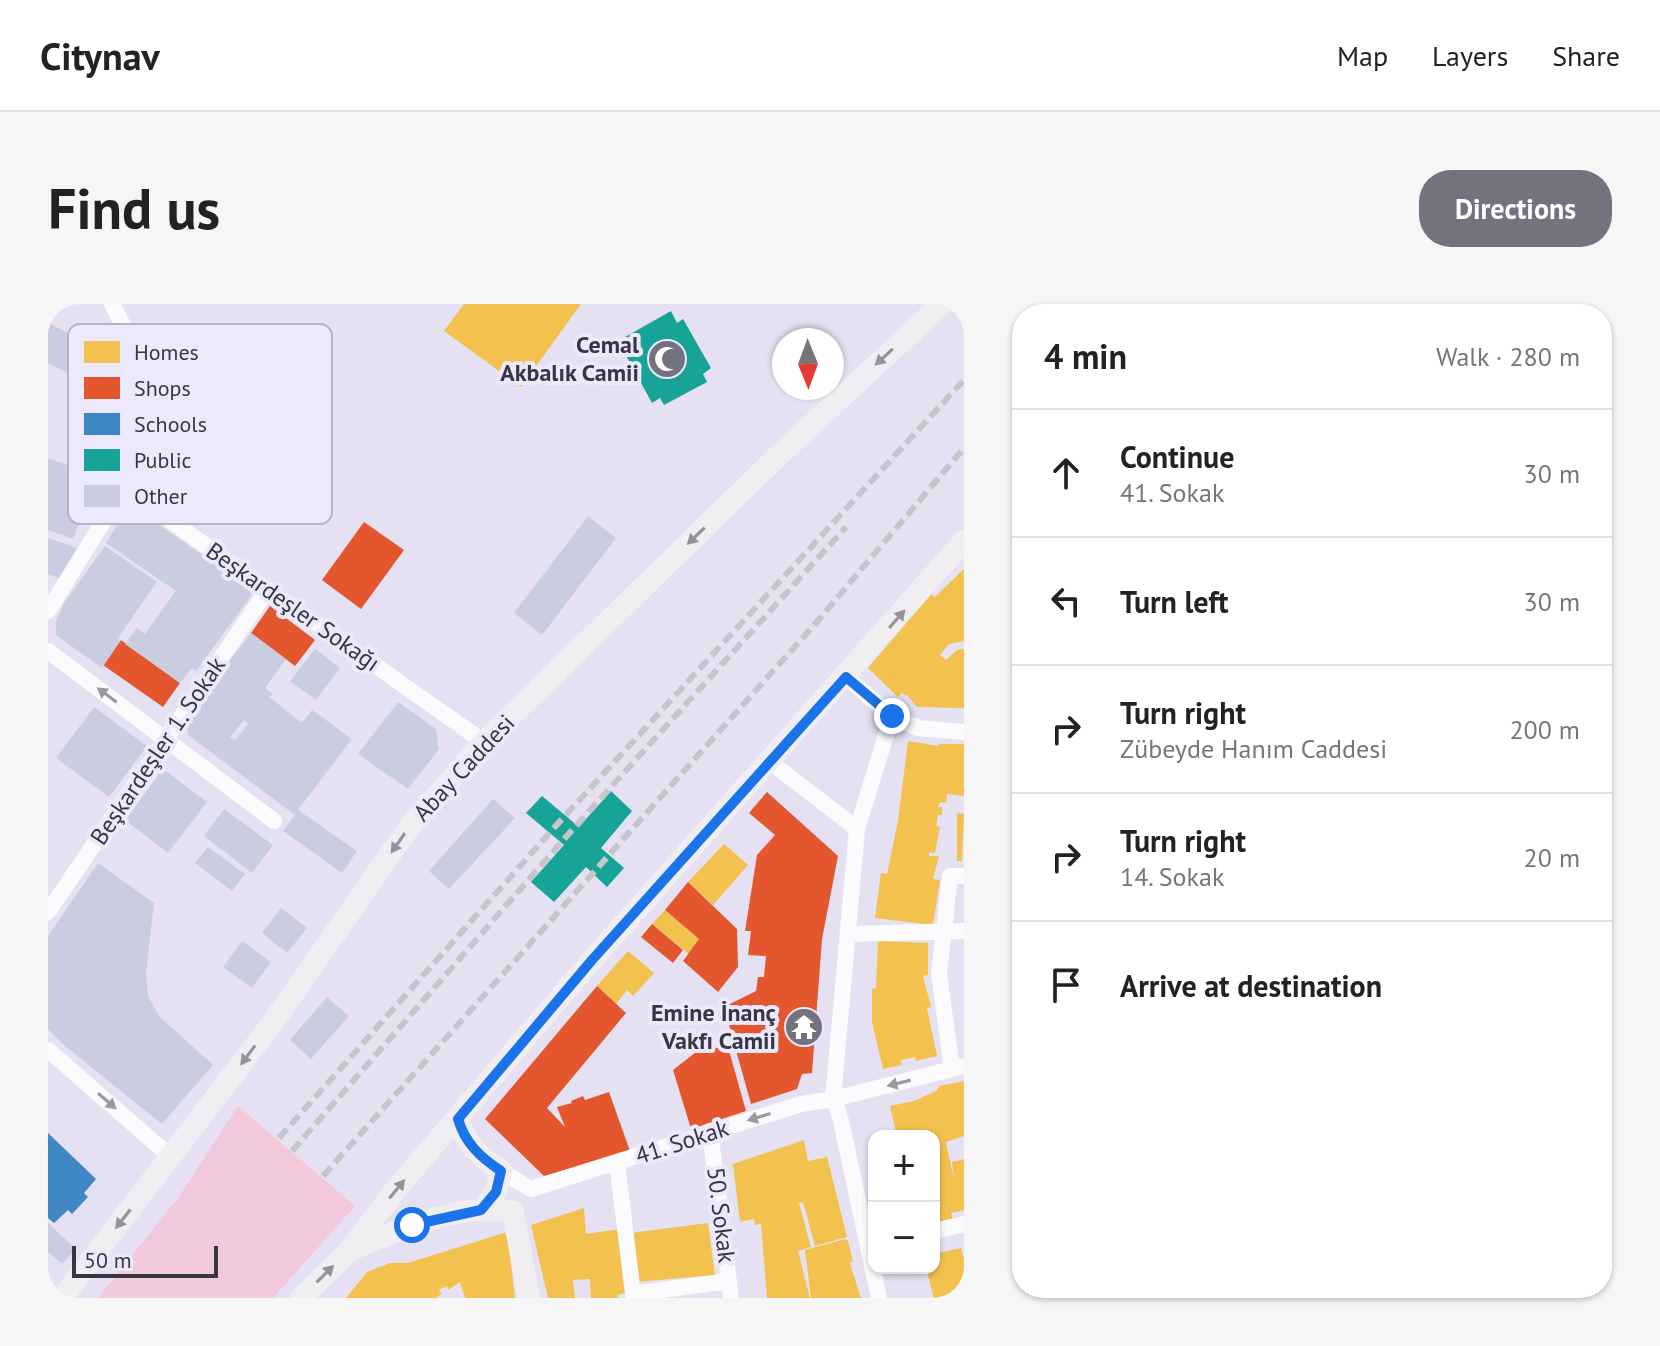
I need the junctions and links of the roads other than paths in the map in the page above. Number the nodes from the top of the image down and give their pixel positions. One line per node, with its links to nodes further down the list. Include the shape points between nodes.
1 (112, 304): 3 (street)
2 (942, 304): 14 (main road, Abay Caddesi, one-way to 14)
3 (122, 324)
4 (102, 524): 8 (street)
5 (175, 524): 7 (street, Beşkardeşler Sokağı)
6 (964, 541): 10 (main road, one-way to 6)
7 (268, 589): 13 (street, Beşkardeşler 1. Sokak); 14 (street, Beşkardeşler Sokağı)
8 (48, 611)
9 (48, 651): 13 (street, one-way to 9)
10 (846, 677): 11 (street); 15 (main road)
11 (892, 716): 12 (street, via 918,728); 17 (street)
12 (964, 732)
13 (166, 740): 16 (street); 19 (street, Beşkardeşler 1. Sokak)
14 (484, 742): 29 (main road, Abay Caddesi, one-way to 29, via 410,826)
15 (769, 761): 17 (street); 27 (main road)
16 (274, 821)
17 (857, 829): 23 (street)
18 (964, 876): 22 (street, via 950,876)
19 (54, 892): 20 (street, Beşkardeşler 1. Sokak)
20 (48, 912)
21 (964, 931): 22 (street)
22 (944, 932): 23 (street); 25 (street, via 939,974)
23 (848, 934): 26 (street)
24 (48, 1050): 29 (street, one-way to 29)
25 (958, 1068): 26 (street, 41. Sokak, one-way to 26)
26 (834, 1099): 28 (street, 41. Sokak, one-way to 28); 37 (street)
27 (458, 1119): 31 (main road, via 480,1158); 38 (main road, one-way to 27)
28 (710, 1131): 30 (street, 41. Sokak); 40 (street, 50. Sokak)
29 (171, 1157): 41 (main road, Abay Caddesi, one-way to 41)
30 (617, 1163): 32 (street, 41. Sokak); 40 (street, via 633,1294)
31 (501, 1171): 32 (street); 33 (main road, via 496,1192)
32 (531, 1189): 34 (street)
33 (481, 1210): 34 (main road); 38 (main road, via 412,1225)
34 (513, 1212): 43 (main road)
35 (964, 1224): 36 (street)
36 (940, 1230)
37 (868, 1231)
38 (349, 1251): 42 (main road, one-way to 38)
39 (876, 1274): 44 (street)
40 (730, 1290)
41 (62, 1298)
42 (301, 1298)
43 (529, 1298)
44 (879, 1298)

